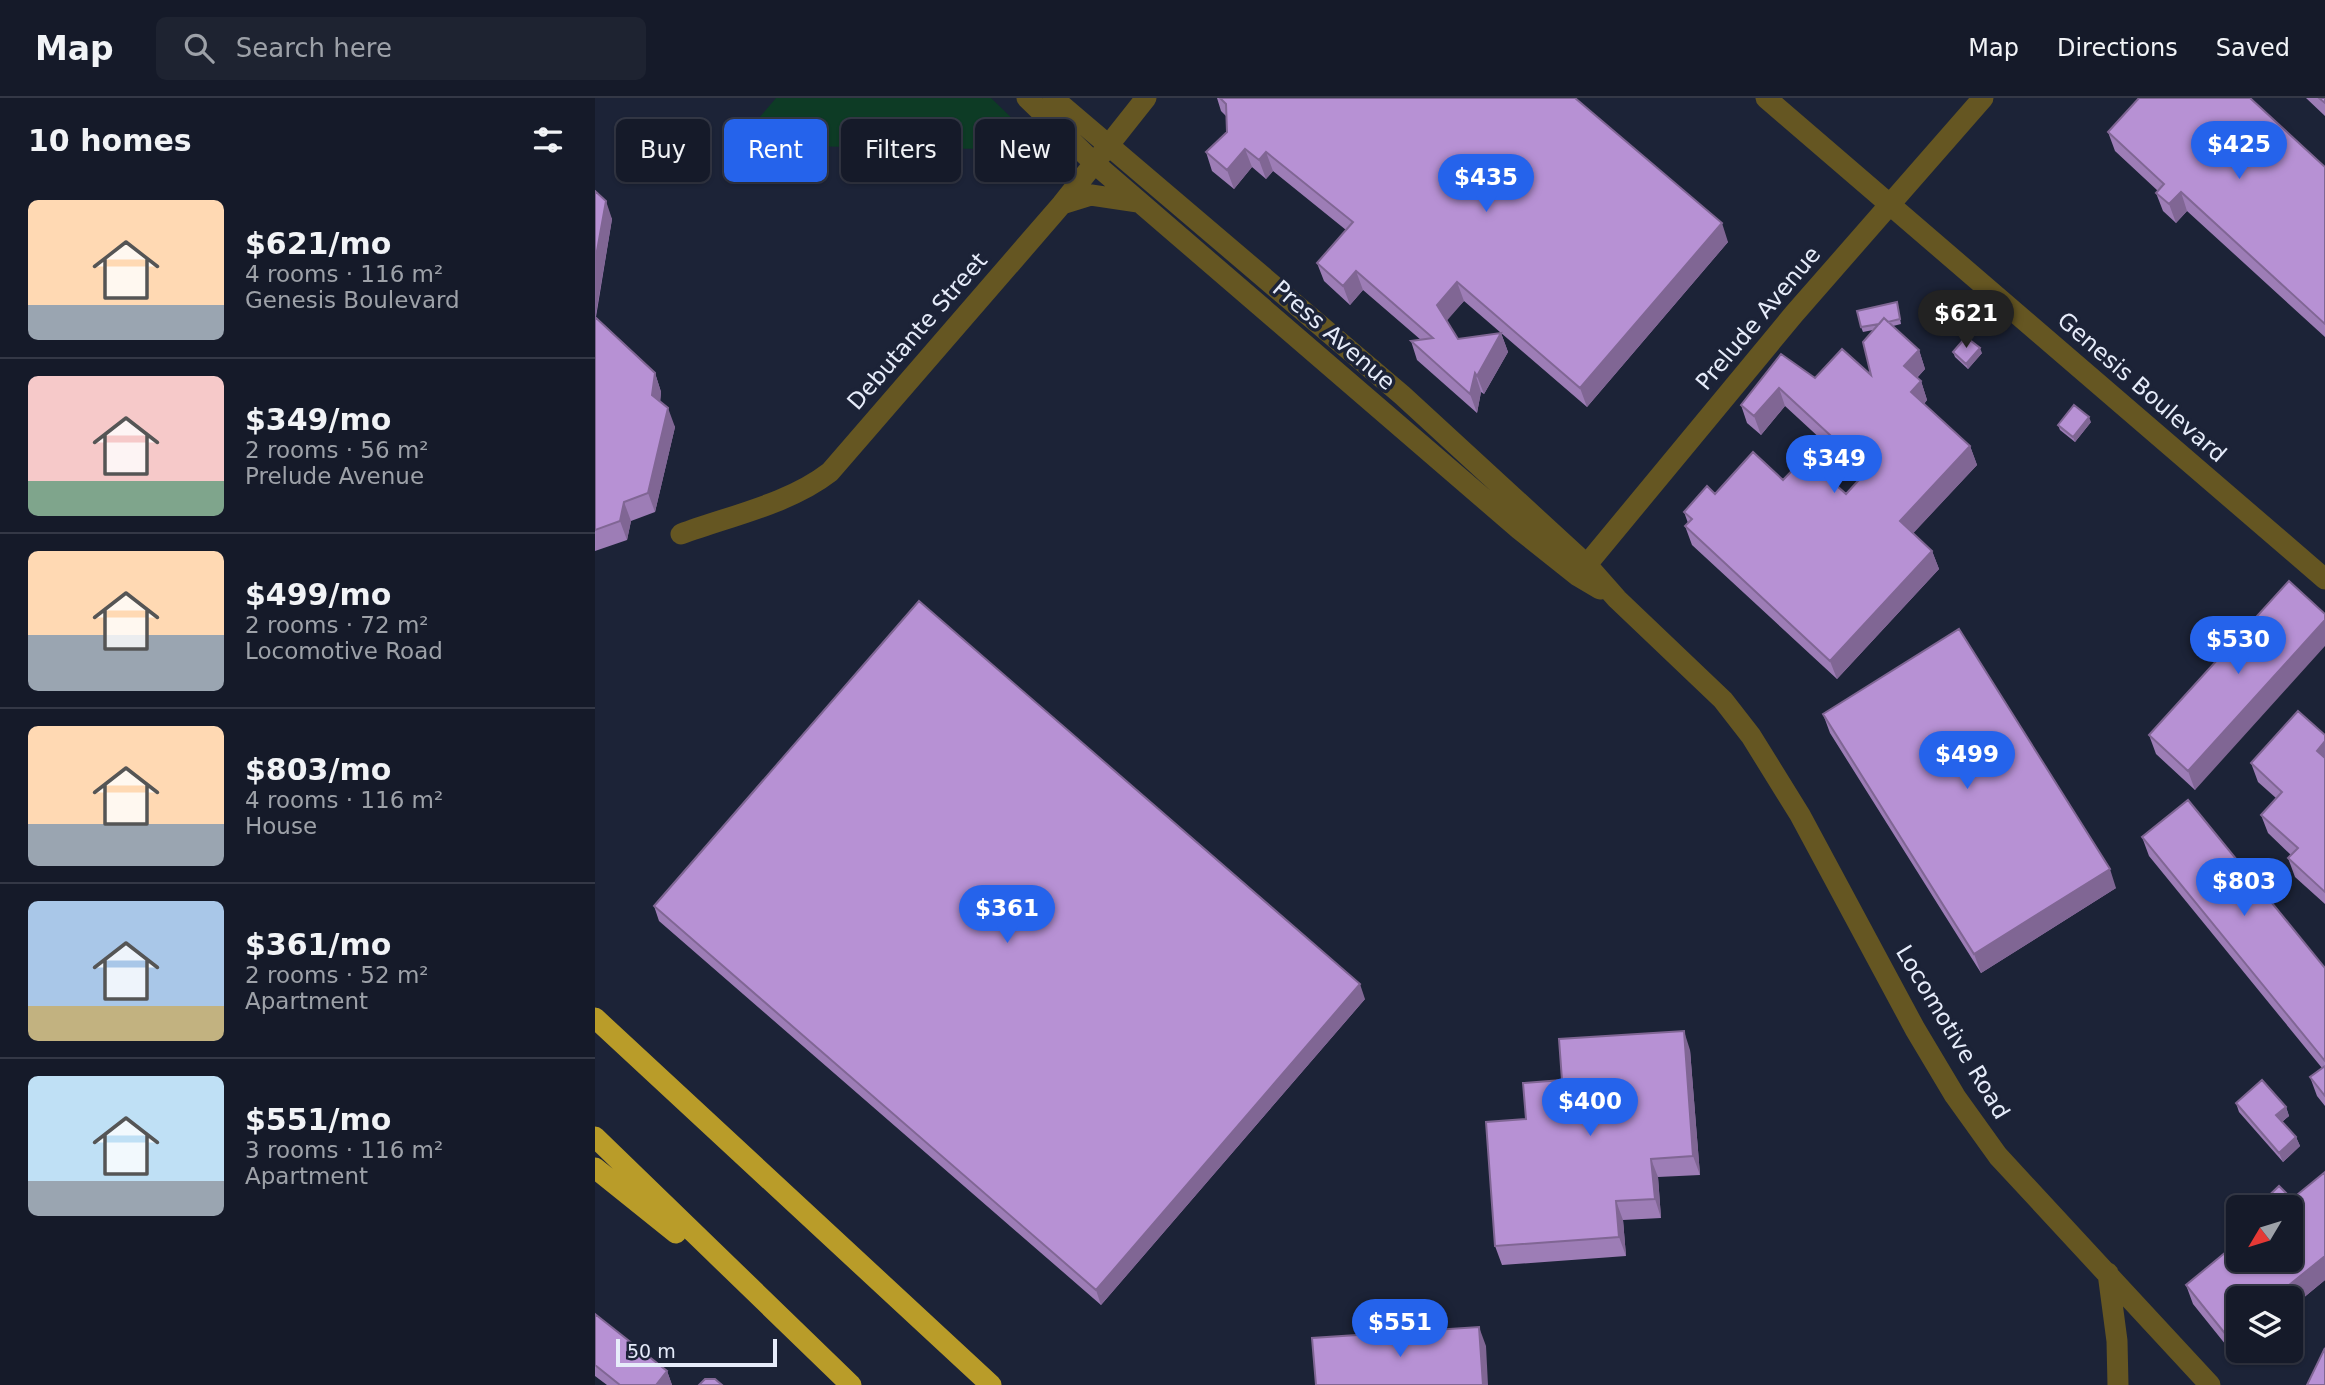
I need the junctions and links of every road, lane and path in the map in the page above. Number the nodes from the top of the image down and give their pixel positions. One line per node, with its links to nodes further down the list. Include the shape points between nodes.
1 (1027, 98): 6 (street, Press Avenue)
2 (1053, 98): 7 (street, Press Avenue)
3 (1146, 98): 7 (street, Debutante Street)
4 (1766, 98): 13 (street, Genesis Boulevard)
5 (1983, 98): 13 (street, Prelude Avenue)
6 (1048, 119)
7 (1108, 143): 9 (street, Debutante Street); 14 (street, Press Avenue)
8 (1075, 146): 9 (street, Press Avenue)
9 (1093, 162): 11 (street, Press Avenue); 12 (street, Debutante Street)
10 (1067, 182): 12 (street)
11 (1141, 203): 12 (street, via 1091,195); 15 (street, Press Avenue)
12 (1062, 204): 16 (street, Debutante Street, via 830,472 789,494)
13 (1889, 205): 17 (street, Prelude Avenue); 18 (street, Genesis Boulevard)
14 (1461, 449): 15 (street); 17 (street, Press Avenue)
15 (1445, 465): 17 (street, Press Avenue)
16 (681, 534)
17 (1583, 570): 19 (street, Press Avenue, via 1723,700)
18 (2325, 579)
19 (1751, 736): 23 (street, Locomotive Road, via 1800,815 1955,1096 1999,1156)
20 (595, 1018): 27 (highway)
21 (595, 1137): 24 (highway)
22 (595, 1168): 24 (highway)
23 (2108, 1272): 25 (street, Locomotive Road); 28 (street)
24 (745, 1285): 26 (highway)
25 (2198, 1381)
26 (851, 1385)
27 (991, 1385)
28 (2118, 1385)

